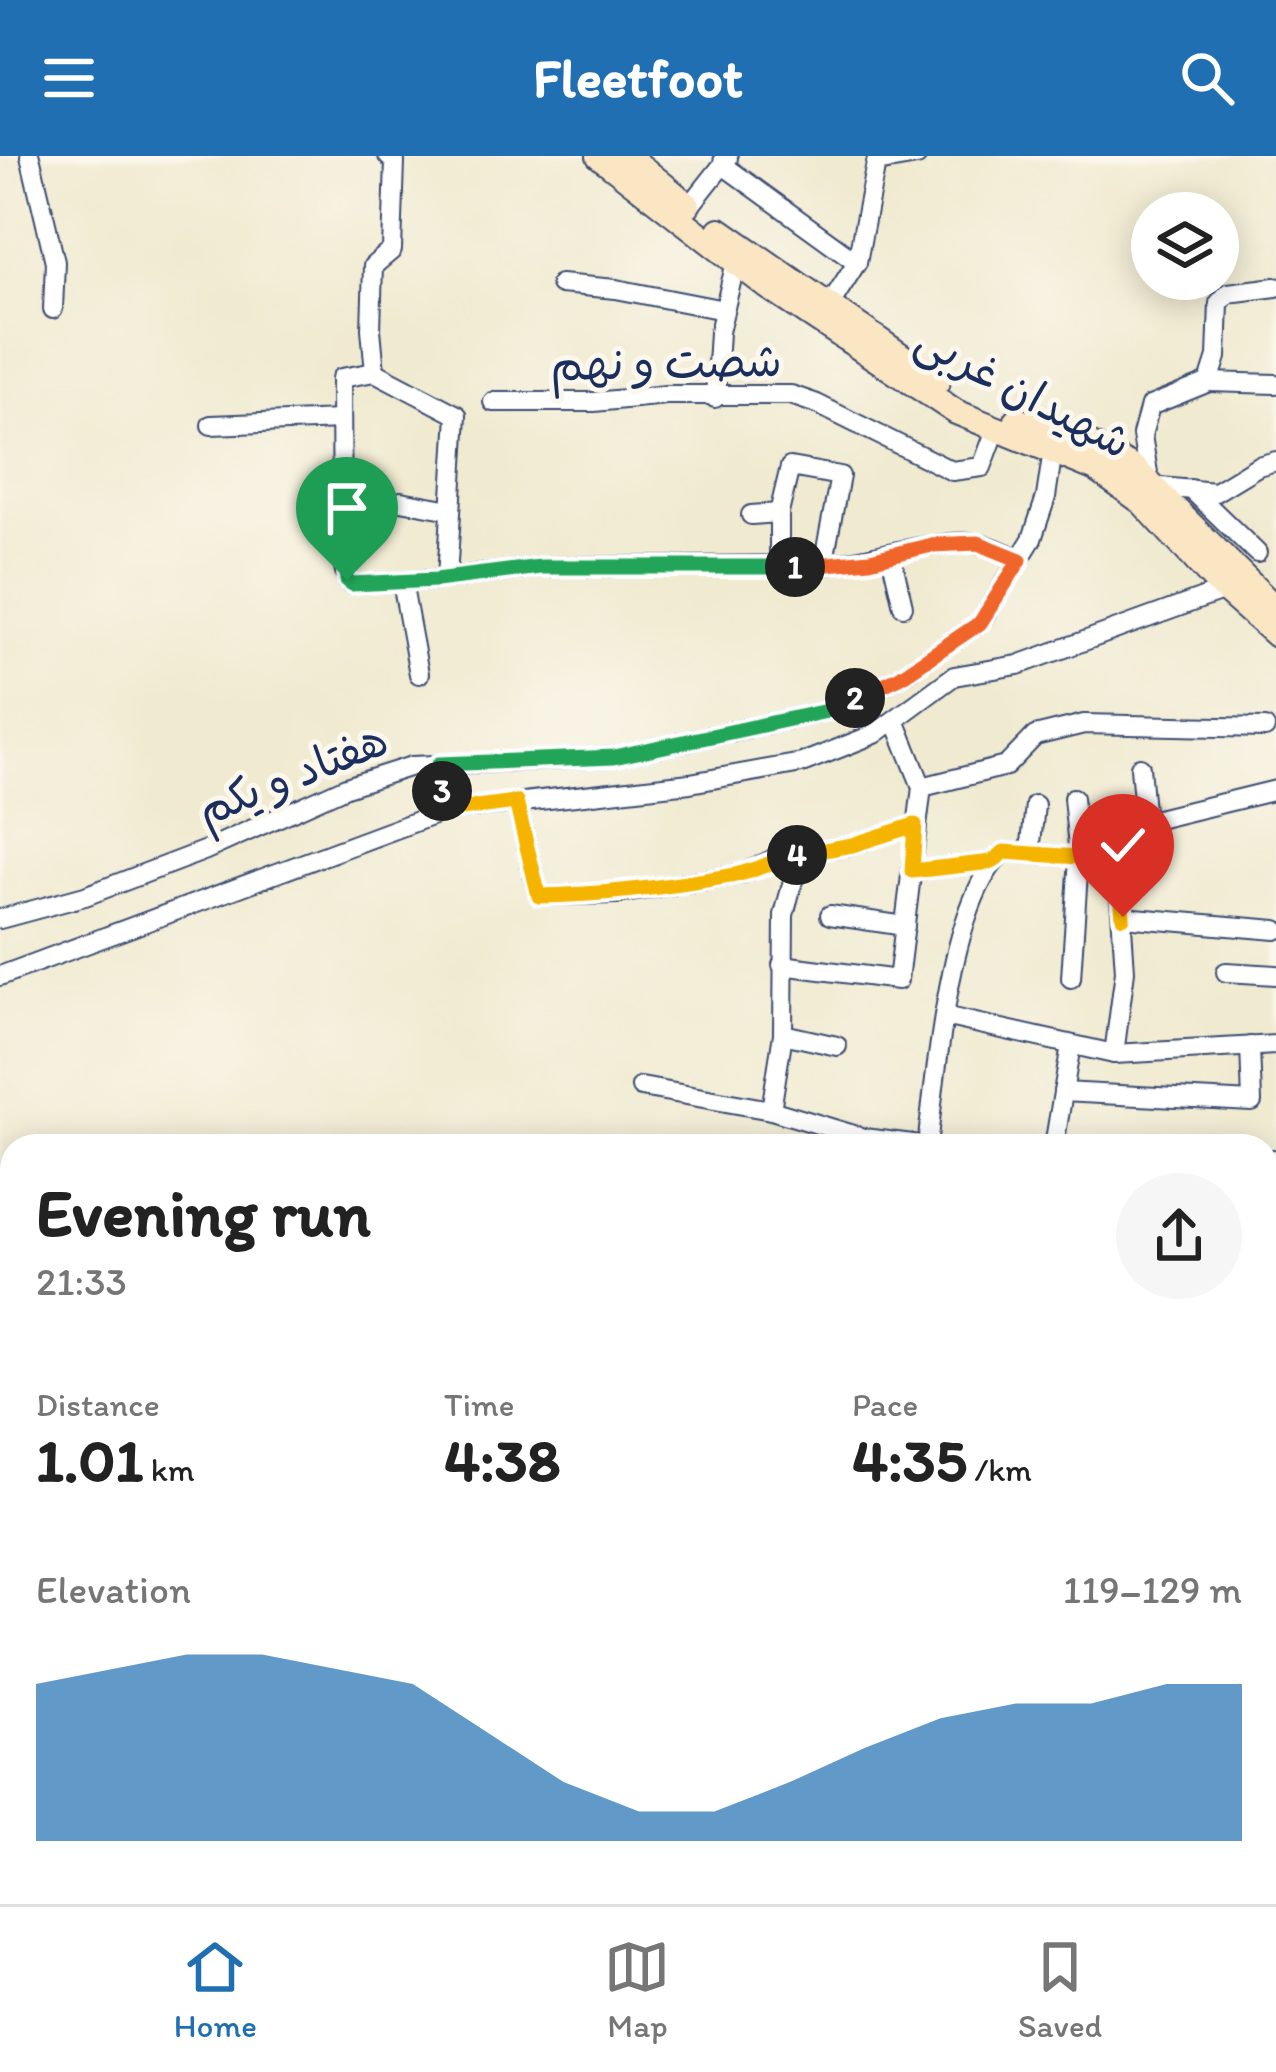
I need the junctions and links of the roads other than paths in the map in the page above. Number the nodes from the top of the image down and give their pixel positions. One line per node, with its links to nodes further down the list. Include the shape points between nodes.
1 (30, 156): 13 (street, via 56,262)
2 (599, 156): 8 (main road, شهیدان غربی)
3 (917, 156): 9 (street, via 876,163)
4 (631, 157): 7 (main road, شهیدان غربی)
5 (393, 158): 15 (street, via 392,250 373,266)
6 (726, 159): 7 (street); 9 (street)
7 (690, 206): 12 (main road, شهیدان غربی)
8 (736, 262): 14 (street); 22 (main road, شهیدان غربی, via 956,412)
9 (857, 262): 12 (street)
10 (560, 284): 14 (street)
11 (1276, 286): 16 (street, via 1228,293 1219,303)
12 (830, 306): 25 (main road, شهیدان غربی, via 968,402 1088,443)
13 (52, 309)
14 (724, 310): 18 (street)
15 (375, 372): 20 (street, via 341,378); 28 (street, via 457,415)
16 (1209, 382): 17 (street); 25 (street, via 1150,406 1142,435)
17 (1276, 384)
18 (716, 398): 19 (street, شصت و نهم); 22 (street, شصت و نهم, via 791,395 952,471 982,467)
19 (493, 403)
20 (341, 420): 21 (street); 38 (street, via 347,580)
21 (211, 425)
22 (998, 428): 23 (main road, شهیدان غربی)
23 (1053, 450): 33 (street, هفتاد و یکم, via 1046,497); 39 (main road, شهیدان غربی, via 1142,502)
24 (1276, 461): 26 (street, via 1215,492)
25 (1150, 486): 26 (street); 34 (main road, شهیدان غربی)
26 (1191, 490): 31 (street)
27 (401, 501): 28 (street)
28 (452, 510): 37 (street)
29 (779, 513): 30 (street); 35 (street, via 790,467 840,476); 36 (street)
30 (751, 514)
31 (1266, 553): 34 (street)
32 (891, 555): 33 (street, via 978,543); 35 (street); 40 (street)
33 (1020, 560): 46 (street, هفتاد و یکم, via 980,623 900,677 827,711 614,757)
34 (1225, 561): 41 (main road, شهیدان غربی)
35 (823, 565): 36 (street)
36 (779, 568): 37 (street, via 540,567)
37 (448, 578): 38 (street)
38 (402, 582): 43 (street)
39 (1225, 590): 42 (main road, شهیدان غربی); 44 (street, via 1018,665 954,676)
40 (903, 606)
41 (1276, 610)
42 (1276, 635)
43 (419, 674)
44 (895, 720): 48 (street); 51 (street, via 802,763)
45 (1265, 728): 48 (street, via 1084,724 1035,736 1006,766)
46 (439, 764): 53 (street); 64 (street, هفتاد و یکم, via 346,787 125,881)
47 (1141, 766): 54 (street)
48 (922, 788): 55 (street)
49 (1276, 790): 54 (street)
50 (1073, 798): 59 (street)
51 (516, 802): 53 (street); 58 (street, via 539,896 618,894 742,874)
52 (1035, 805): 57 (street)
53 (445, 811): 70 (street)
54 (1144, 822): 56 (street)
55 (915, 825): 58 (street); 61 (street)
56 (1116, 837): 59 (street); 63 (street)
57 (1030, 853): 59 (street); 60 (street, via 1004,852)
58 (800, 854): 67 (street, via 784,915)
59 (1079, 857): 71 (street)
60 (992, 862): 61 (street); 72 (street, via 967,919)
61 (912, 871): 65 (street)
62 (830, 915): 65 (street)
63 (1123, 917): 66 (street); 78 (street)
64 (0, 919)
65 (905, 926): 67 (street, via 898,980)
66 (1276, 930)
67 (782, 965): 73 (street)
68 (1226, 972): 69 (street)
69 (1276, 975)
70 (0, 976)
71 (1071, 978)
72 (944, 1016): 76 (street); 83 (street)
73 (784, 1034): 75 (street); 81 (street)
74 (1276, 1045): 77 (street)
75 (836, 1046)
76 (1071, 1046): 78 (street); 80 (street)
77 (1250, 1046): 78 (street); 80 (street, via 1252,1102)
78 (1114, 1054)
79 (641, 1087): 81 (street)
80 (1063, 1092): 84 (street)
81 (771, 1110): 82 (street)
82 (850, 1134)
83 (929, 1134)
84 (1056, 1134)

